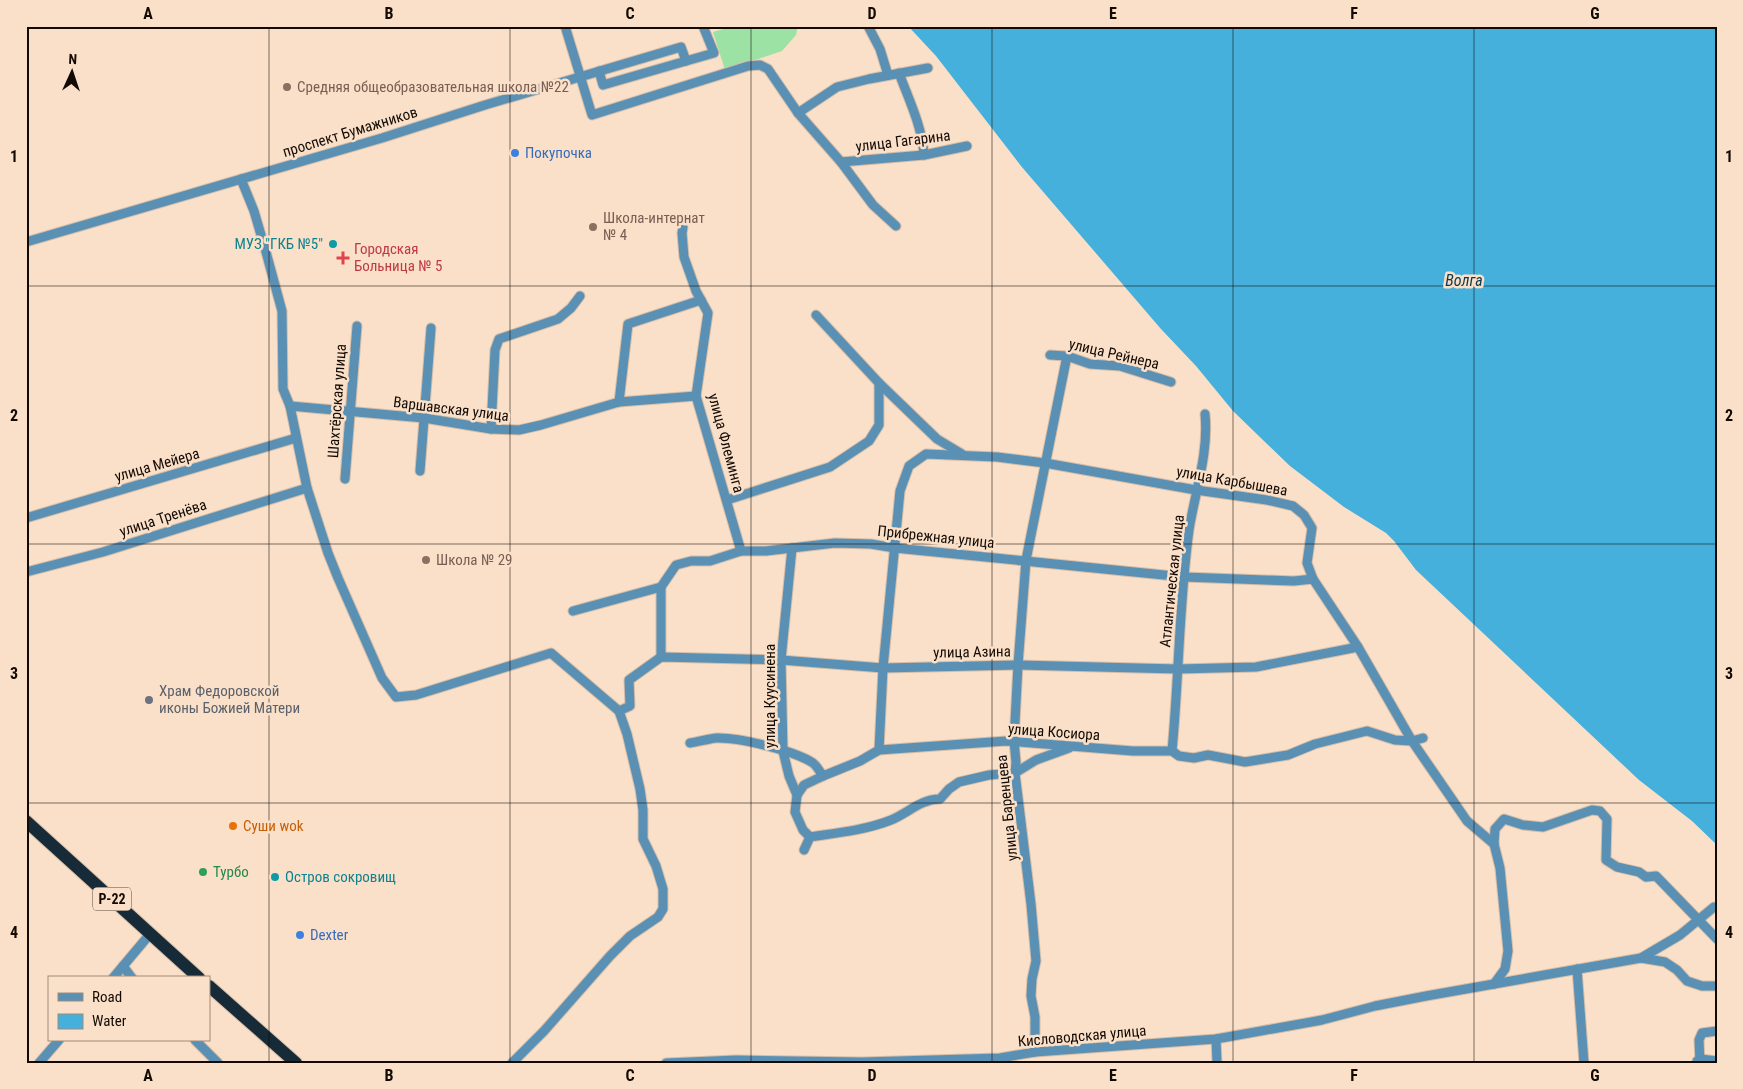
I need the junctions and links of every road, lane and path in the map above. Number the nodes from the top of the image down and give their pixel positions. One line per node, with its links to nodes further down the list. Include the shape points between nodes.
1 (565, 26): 9 (street)
2 (703, 26): 4 (street, via 714,53)
3 (868, 26): 8 (street)
4 (686, 61): 6 (street, проспект Бумажников, via 681,47); 6 (street, via 603,85)
5 (928, 68): 7 (street)
6 (599, 71): 9 (street, проспект Бумажников)
7 (899, 73): 8 (street); 12 (street, via 917,118)
8 (888, 75): 10 (street, via 836,87)
9 (580, 77): 10 (street, via 592,115 760,65 768,69); 14 (street, проспект Бумажников)
10 (798, 113): 13 (street)
11 (967, 146): 12 (street, улица Гагарина)
12 (924, 155): 13 (street, улица Гагарина)
13 (841, 162): 15 (street, via 873,205)
14 (241, 179): 17 (street, проспект Бумажников); 29 (street, via 254,211 282,312 283,389)
15 (896, 226)
16 (683, 227): 19 (street, улица Флеминга, via 684,257)
17 (26, 242)
18 (580, 296): 33 (street, via 558,318 499,339 495,350)
19 (701, 300): 27 (street, улица Флеминга, via 708,313); 28 (street, via 628,324)
20 (816, 316): 26 (street)
21 (356, 326): 30 (street, Шахтёрская улица)
22 (431, 328): 32 (street)
23 (1050, 355): 24 (street, улица Рейнера)
24 (1067, 356): 25 (street, улица Рейнера, via 1090,364 1120,366); 36 (street, улица Баренцева)
25 (1171, 382)
26 (879, 383): 35 (street, via 937,439); 41 (street, via 879,424 868,441 830,467)
27 (696, 396): 28 (street, Варшавская улица); 41 (street, улица Флеминга)
28 (618, 402): 33 (street, Варшавская улица, via 541,426 519,430)
29 (290, 406): 30 (street, Варшавская улица); 34 (street)
30 (350, 412): 32 (street, Варшавская улица); 38 (street, Шахтёрская улица)
31 (1205, 414): 40 (street, Атлантическая улица, via 1200,479)
32 (424, 418): 33 (street, Варшавская улица); 37 (street)
33 (491, 429)
34 (296, 438): 39 (street); 42 (street, улица Мейера)
35 (968, 456): 36 (street, улица Карбышева); 44 (street, улица Карбышева, via 926,454 909,466 900,491)
36 (1045, 463): 40 (street, улица Карбышева); 46 (street, улица Баренцева)
37 (420, 471)
38 (345, 479)
39 (307, 488): 47 (street, улица Тренёва, via 104,552); 58 (street, via 328,553 370,652 382,678 396,697 416,695 551,653)
40 (1196, 490): 48 (street, Атлантическая улица); 49 (street, улица Карбышева, via 1267,500 1292,506 1304,515 1312,528 1307,563)
41 (727, 500): 45 (street, улица Флеминга)
42 (26, 518)
43 (792, 548): 44 (street, Прибрежная улица, via 835,543); 45 (street, Прибрежная улица); 54 (street, улица Куусинена)
44 (896, 548): 46 (street, Прибрежная улица); 56 (street, улица Карбышева)
45 (741, 551): 50 (street, Прибрежная улица, via 710,561 676,565)
46 (1026, 560): 48 (street, Прибрежная улица); 55 (street, улица Баренцева)
47 (26, 572)
48 (1184, 577): 49 (street, Прибрежная улица); 57 (street, Атлантическая улица)
49 (1313, 579): 52 (street, улица Карбышева)
50 (662, 587): 51 (street); 53 (street)
51 (573, 612)
52 (1358, 648): 57 (street, улица Азина, via 1256,667); 61 (street, улица Карбышева)
53 (661, 657): 54 (street, улица Азина); 58 (street, via 629,680 630,706)
54 (781, 660): 56 (street, улица Азина); 65 (street, улица Куусинена)
55 (1018, 665): 56 (street, улица Азина); 57 (street, улица Азина); 60 (street, улица Баренцева)
56 (883, 668): 64 (street, улица Карбышева)
57 (1178, 669): 66 (street, Атлантическая улица)
58 (618, 710): 98 (street, via 640,789 643,839 663,889 663,909 658,917 630,936 610,956)
59 (1424, 738): 61 (street, улица Косиора)
60 (1014, 741): 63 (street, улица Косиора); 64 (street, улица Косиора); 67 (street, улица Баренцева)
61 (1412, 741): 66 (street, улица Косиора, via 1395,740 1367,731 1315,744 1288,755 1245,762 1208,755 1194,758 1179,756); 72 (street, улица Карбышева, via 1467,821)
62 (690, 744): 65 (street, via 716,738 736,739)
63 (1078, 747): 66 (street, улица Косиора); 67 (street, via 1036,760)
64 (879, 750): 68 (street, улица Косиора)
65 (784, 751): 68 (street, via 815,764); 69 (street, улица Куусинена)
66 (1172, 751)
67 (1015, 772): 71 (street, via 959,782 940,799 925,801 889,821); 91 (street, улица Баренцева, via 1036,961 1031,996)
68 (823, 776): 69 (street, улица Косиора, via 804,785)
69 (797, 795): 71 (street, улица Куусинена, via 795,812)
70 (26, 820): 76 (highway, Р-22)
71 (810, 837): 73 (street)
72 (1494, 844): 75 (street, via 1495,829 1504,819 1543,827 1592,810 1600,811 1606,819 1606,860 1646,877 1656,876); 84 (street, via 1500,868 1508,951 1506,970)
73 (804, 850)
74 (1714, 907): 75 (street)
75 (1698, 921): 77 (street); 78 (street)
76 (150, 934): 79 (street); 83 (highway, Р-22)
77 (1717, 939)
78 (1641, 958): 80 (street, Кисловодская улица); 85 (street, via 1665,962 1687,981)
79 (123, 966): 81 (street); 82 (street)
80 (1577, 968): 84 (street, Кисловодская улица); 101 (street)
81 (115, 976)
82 (130, 976)
83 (197, 976)
84 (1494, 984): 88 (street, Кисловодская улица)
85 (1717, 986)
86 (210, 987): 97 (highway)
87 (1717, 1031): 94 (street, via 1702,1033)
88 (1216, 1039): 91 (street, Кисловодская улица); 100 (street)
89 (57, 1042): 95 (street)
90 (197, 1042): 96 (street)
91 (1035, 1052): 92 (street, Кисловодская улица)
92 (1000, 1060): 99 (street, Кисловодская улица)
93 (1717, 1060): 94 (street)
94 (1699, 1061)
95 (39, 1063)
96 (218, 1063)
97 (296, 1063)
98 (512, 1063)
99 (666, 1063)
100 (1217, 1063)
101 (1584, 1063)

